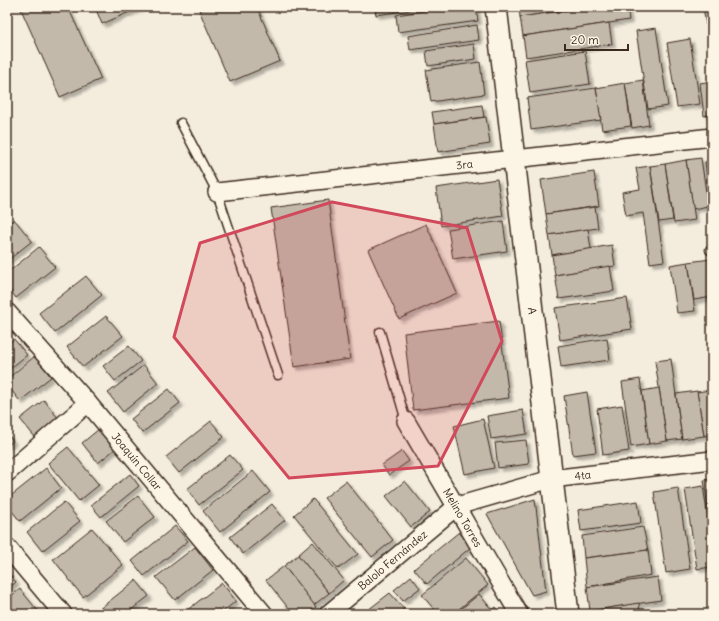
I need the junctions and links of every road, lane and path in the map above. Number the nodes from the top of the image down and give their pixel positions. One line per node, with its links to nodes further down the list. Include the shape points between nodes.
1 (496, 7): 4 (street, A)
2 (181, 123): 5 (lane)
3 (712, 136): 4 (street, 3ra)
4 (514, 159): 5 (street, 3ra); 13 (street, A)
5 (218, 192): 8 (lane)
6 (7, 312): 9 (street, Joaquín Collar)
7 (380, 332): 10 (lane)
8 (278, 375)
9 (88, 403): 12 (street); 17 (street, Joaquín Collar)
10 (406, 421): 14 (street, Melino Torres)
11 (712, 460): 13 (street, 4ta)
12 (7, 473)
13 (551, 479): 14 (street, 4ta); 20 (street, A)
14 (457, 506): 18 (street, Balolo Fernández); 19 (street, Melino Torres)
15 (7, 547): 16 (street)
16 (63, 614)
17 (264, 614)
18 (328, 614)
19 (519, 614)
20 (568, 614)

